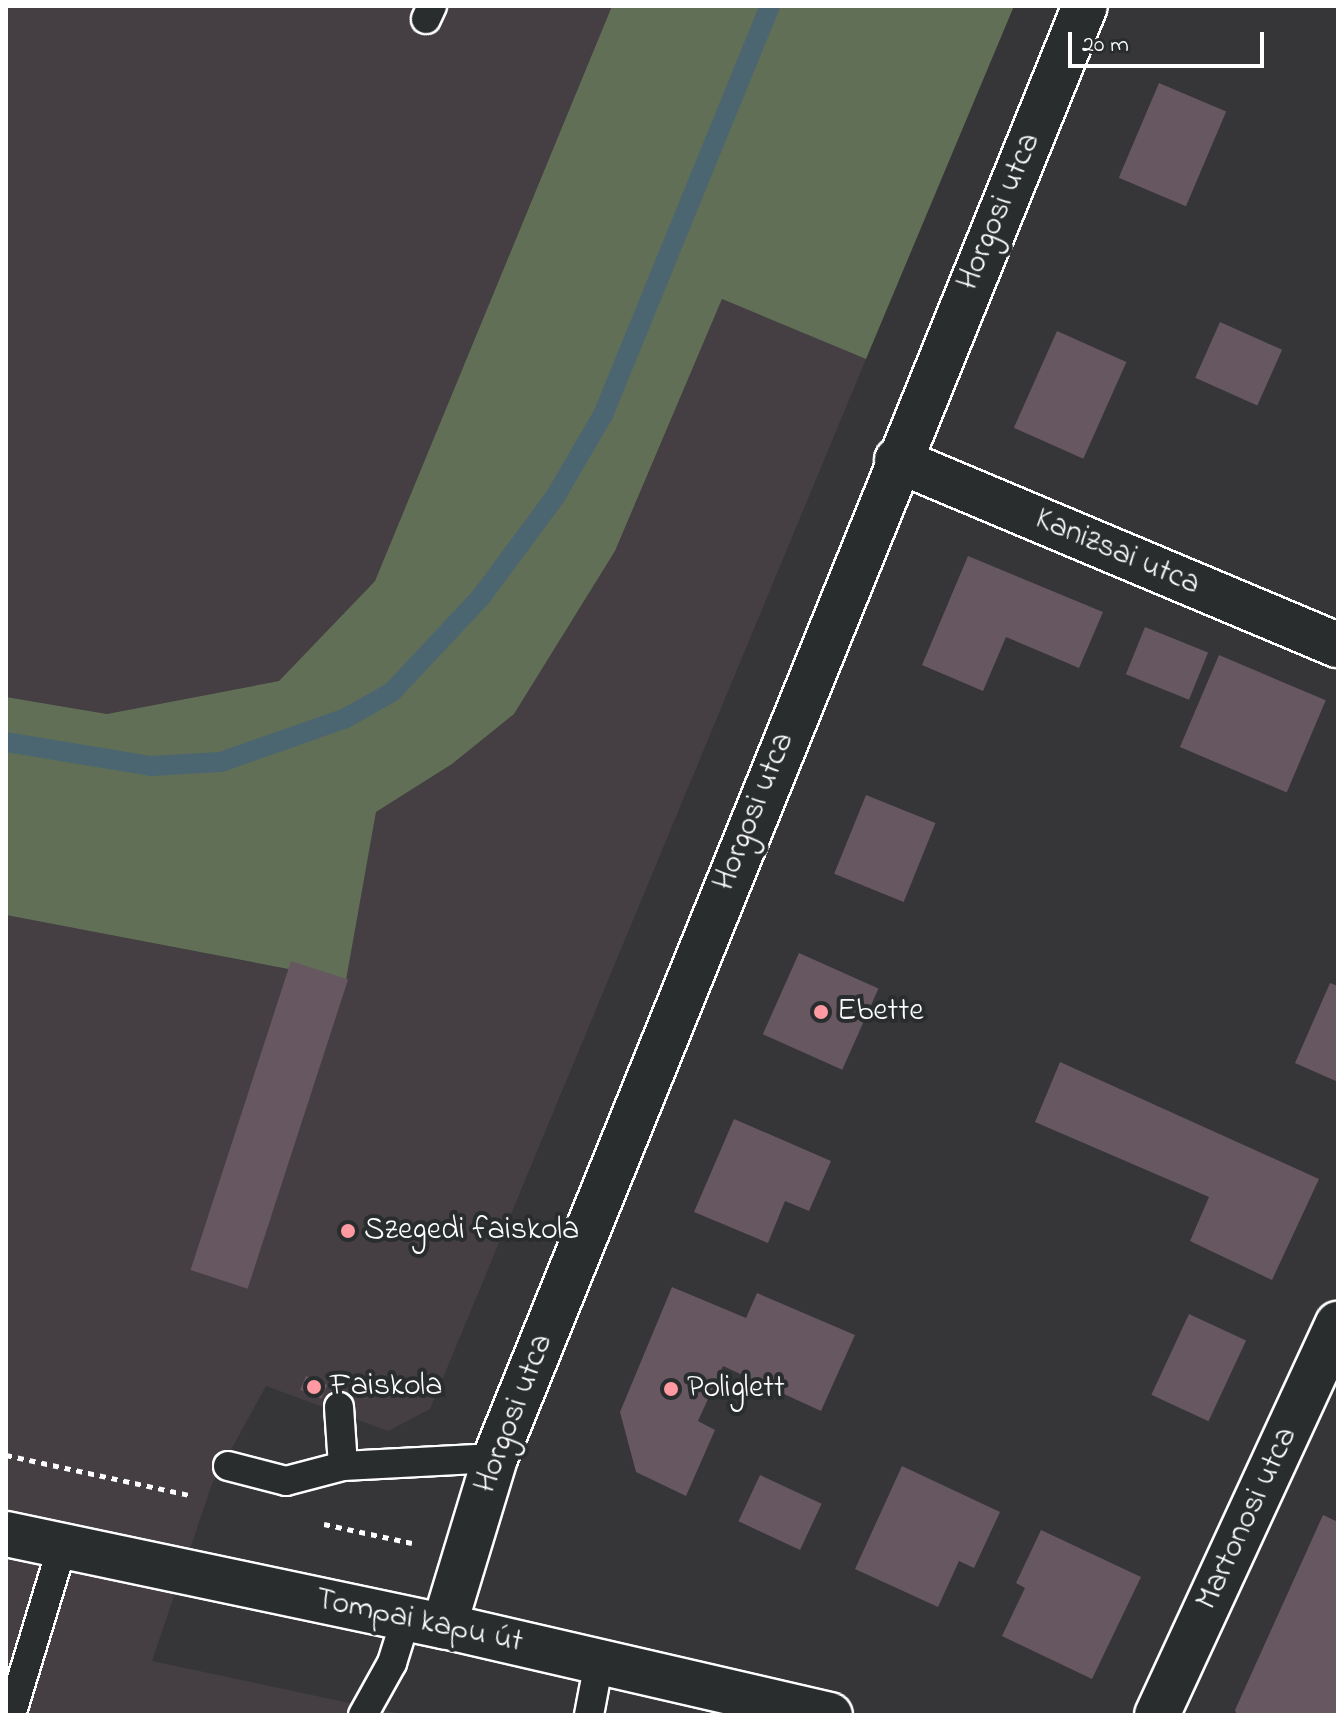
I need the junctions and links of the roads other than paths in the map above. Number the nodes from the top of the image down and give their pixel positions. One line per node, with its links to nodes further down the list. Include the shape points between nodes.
1 (1085, 6): 2 (street, Horgosi utca)
2 (897, 460): 3 (street, Kanizsai utca); 6 (street, Horgosi utca)
3 (1338, 645)
4 (1338, 1324): 18 (street, Martonosi utca)
5 (339, 1407): 8 (lane)
6 (495, 1458): 8 (lane); 11 (street, Horgosi utca)
7 (228, 1466): 8 (lane, via 286,1481)
8 (343, 1466)
9 (6, 1534): 10 (street, Tompai kapu út)
10 (62, 1547): 11 (street, Tompai kapu út); 13 (lane)
11 (425, 1622): 12 (street, Tompai kapu út); 15 (lane, via 392,1663)
12 (599, 1662): 16 (lane); 17 (street, Tompai kapu út)
13 (16, 1668): 14 (lane)
14 (11, 1715)
15 (363, 1715)
16 (589, 1715)
17 (830, 1715)
18 (1157, 1715)

